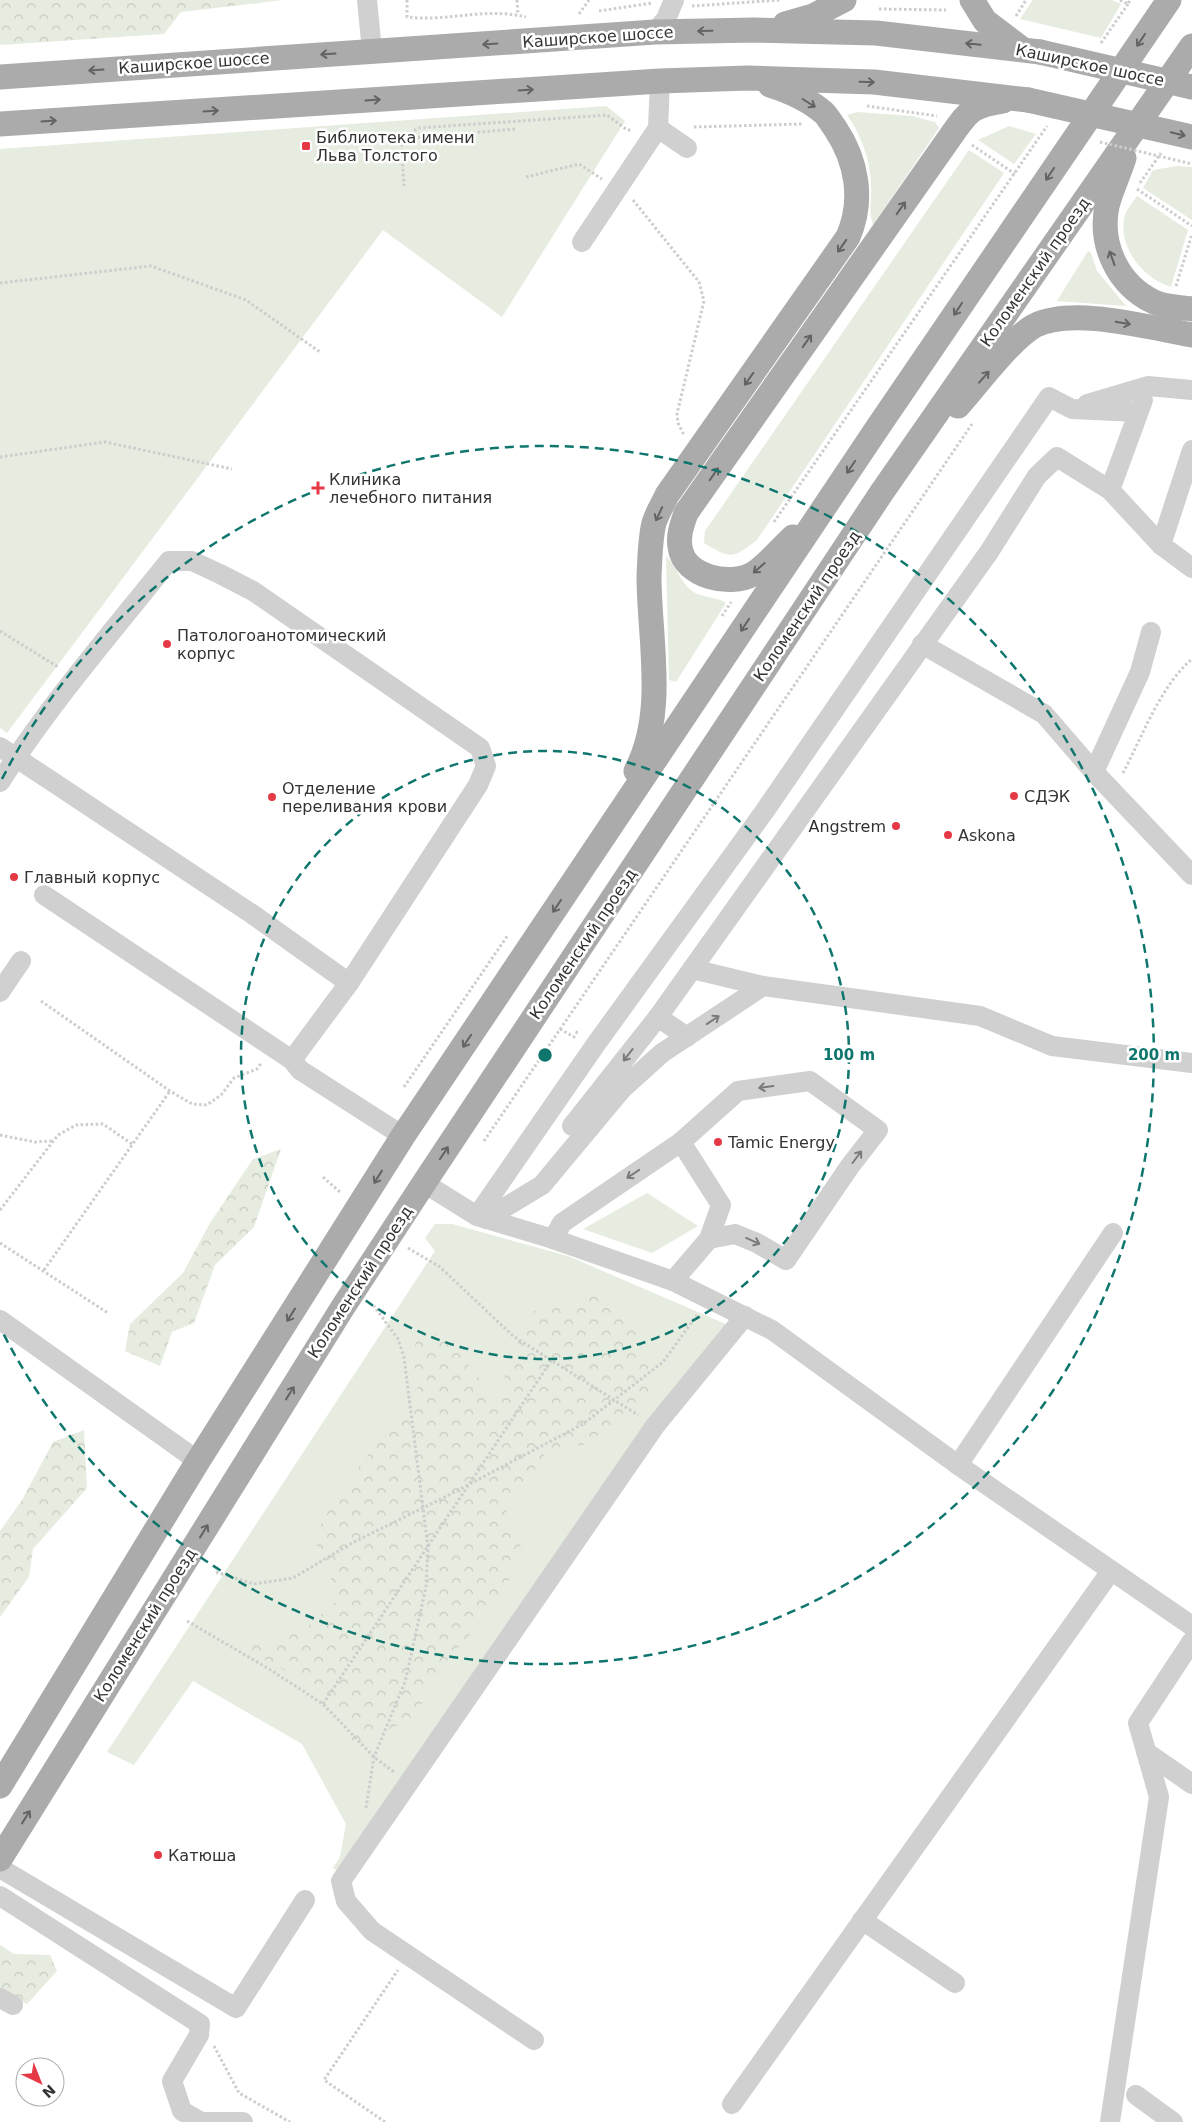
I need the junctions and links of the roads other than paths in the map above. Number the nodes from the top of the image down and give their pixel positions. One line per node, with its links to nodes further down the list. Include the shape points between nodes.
1 (367, 0): 10 (street)
2 (844, 0): 6 (main road, via 813,16)
3 (972, 0): 9 (main road, via 985,21)
4 (1169, 0): 31 (main road, one-way to 31)
5 (673, 4): 7 (street)
6 (754, 30): 7 (main road, Каширское шоссе, one-way to 7); 9 (main road, Каширское шоссе, one-way to 6, via 876,33)
7 (655, 32): 10 (main road, Каширское шоссе, one-way to 10)
8 (1192, 46): 17 (main road, Коломенский проезд)
9 (1031, 50): 14 (main road, Каширское шоссе, bridge)
10 (372, 51): 11 (main road, Каширское шоссе, one-way to 11)
11 (0, 76)
12 (748, 78): 13 (main road); 15 (main road, one-way to 15, via 874,82); 39 (main road, one-way to 39, via 789,91 826,114 849,153 857,208 848,237 667,495 654,523 650,558 654,687 651,730 643,757)
13 (660, 81): 16 (main road, one-way to 13); 18 (street)
14 (1192, 87)
15 (1021, 99): 19 (main road, one-way to 19, bridge); 31 (main road, one-way to 15, via 753,574 734,580 710,578 690,566 680,549 680,532 686,514 960,123 982,104)
16 (0, 124)
17 (1136, 127): 22 (main road, one-way to 17, via 1156,303 1137,292 1114,266 1106,244 1107,206); 30 (main road, Коломенский проезд)
18 (658, 128): 20 (street); 21 (street)
19 (1192, 137)
20 (687, 148)
21 (582, 242)
22 (1192, 309)
23 (1192, 336): 30 (main road, one-way to 23, via 1019,337 1034,326 1052,320 1098,318)
24 (1148, 386): 25 (street); 26 (street); 27 (street)
25 (1192, 390)
26 (1072, 409): 27 (street); 54 (street, via 1049,397 764,812 596,1044)
27 (1138, 412): 29 (street)
28 (1192, 450): 32 (street)
29 (1110, 490): 32 (street); 35 (street, via 1057,457 1037,476 989,552)
30 (882, 492): 53 (main road, Коломенский проезд, one-way to 30)
31 (821, 512): 39 (main road, one-way to 39)
32 (1161, 545): 33 (street)
33 (1192, 568)
34 (1151, 632): 37 (street, via 1140,672)
35 (922, 644): 37 (street, via 1044,714); 43 (street)
36 (8, 752): 38 (street); 44 (street, via 252,914); 44 (street, via 75,678 169,561 192,561 254,591 480,748 486,766 478,785)
37 (1094, 772): 40 (street)
38 (0, 782)
39 (584, 866): 51 (main road, one-way to 51)
40 (1192, 875)
41 (44, 895): 49 (street)
42 (21, 961): 46 (street)
43 (692, 969): 45 (street); 47 (street)
44 (349, 983): 49 (street)
45 (763, 986): 48 (street, one-way to 45); 50 (street, via 980,1016 1052,1046)
46 (0, 992)
47 (658, 1017): 48 (street); 54 (street, one-way to 54, via 531,1178)
48 (687, 1037): 54 (street, via 662,1053 622,1089 542,1185)
49 (292, 1060): 51 (street, via 300,1070)
50 (1192, 1063)
51 (403, 1136): 61 (main road, one-way to 61)
52 (681, 1142): 56 (street, via 721,1205); 56 (street, one-way to 52, via 735,1234 786,1260 878,1130 810,1081 738,1091); 57 (street, one-way to 57, via 567,1219)
53 (424, 1183): 54 (street); 69 (main road, Коломенский проезд, one-way to 53, via 343,1307)
54 (482, 1218): 57 (street)
55 (1113, 1233): 62 (street)
56 (709, 1238): 58 (street)
57 (553, 1239): 58 (street)
58 (673, 1281): 59 (street)
59 (745, 1316): 62 (street, via 772,1330); 75 (street, via 655,1426 341,1881 346,1901 372,1931)
60 (0, 1320): 61 (street)
61 (198, 1461): 68 (main road)
62 (958, 1465): 63 (street)
63 (1111, 1570): 64 (street); 73 (street)
64 (1192, 1626)
65 (1192, 1641): 66 (street, via 1138,1723)
66 (1146, 1752): 67 (street); 80 (street, via 1159,1797)
67 (1192, 1784)
68 (0, 1786)
69 (0, 1859)
70 (0, 1868): 72 (street, via 236,2008)
71 (0, 1896): 78 (street, via 200,2024 200,2035 172,2081)
72 (305, 1900)
73 (862, 1920): 74 (street); 77 (street)
74 (955, 1983)
75 (534, 2040)
76 (1136, 2095): 81 (street)
77 (732, 2104)
78 (179, 2116): 79 (street, via 201,2122)
79 (243, 2122)
80 (1110, 2122)
81 (1174, 2122)

